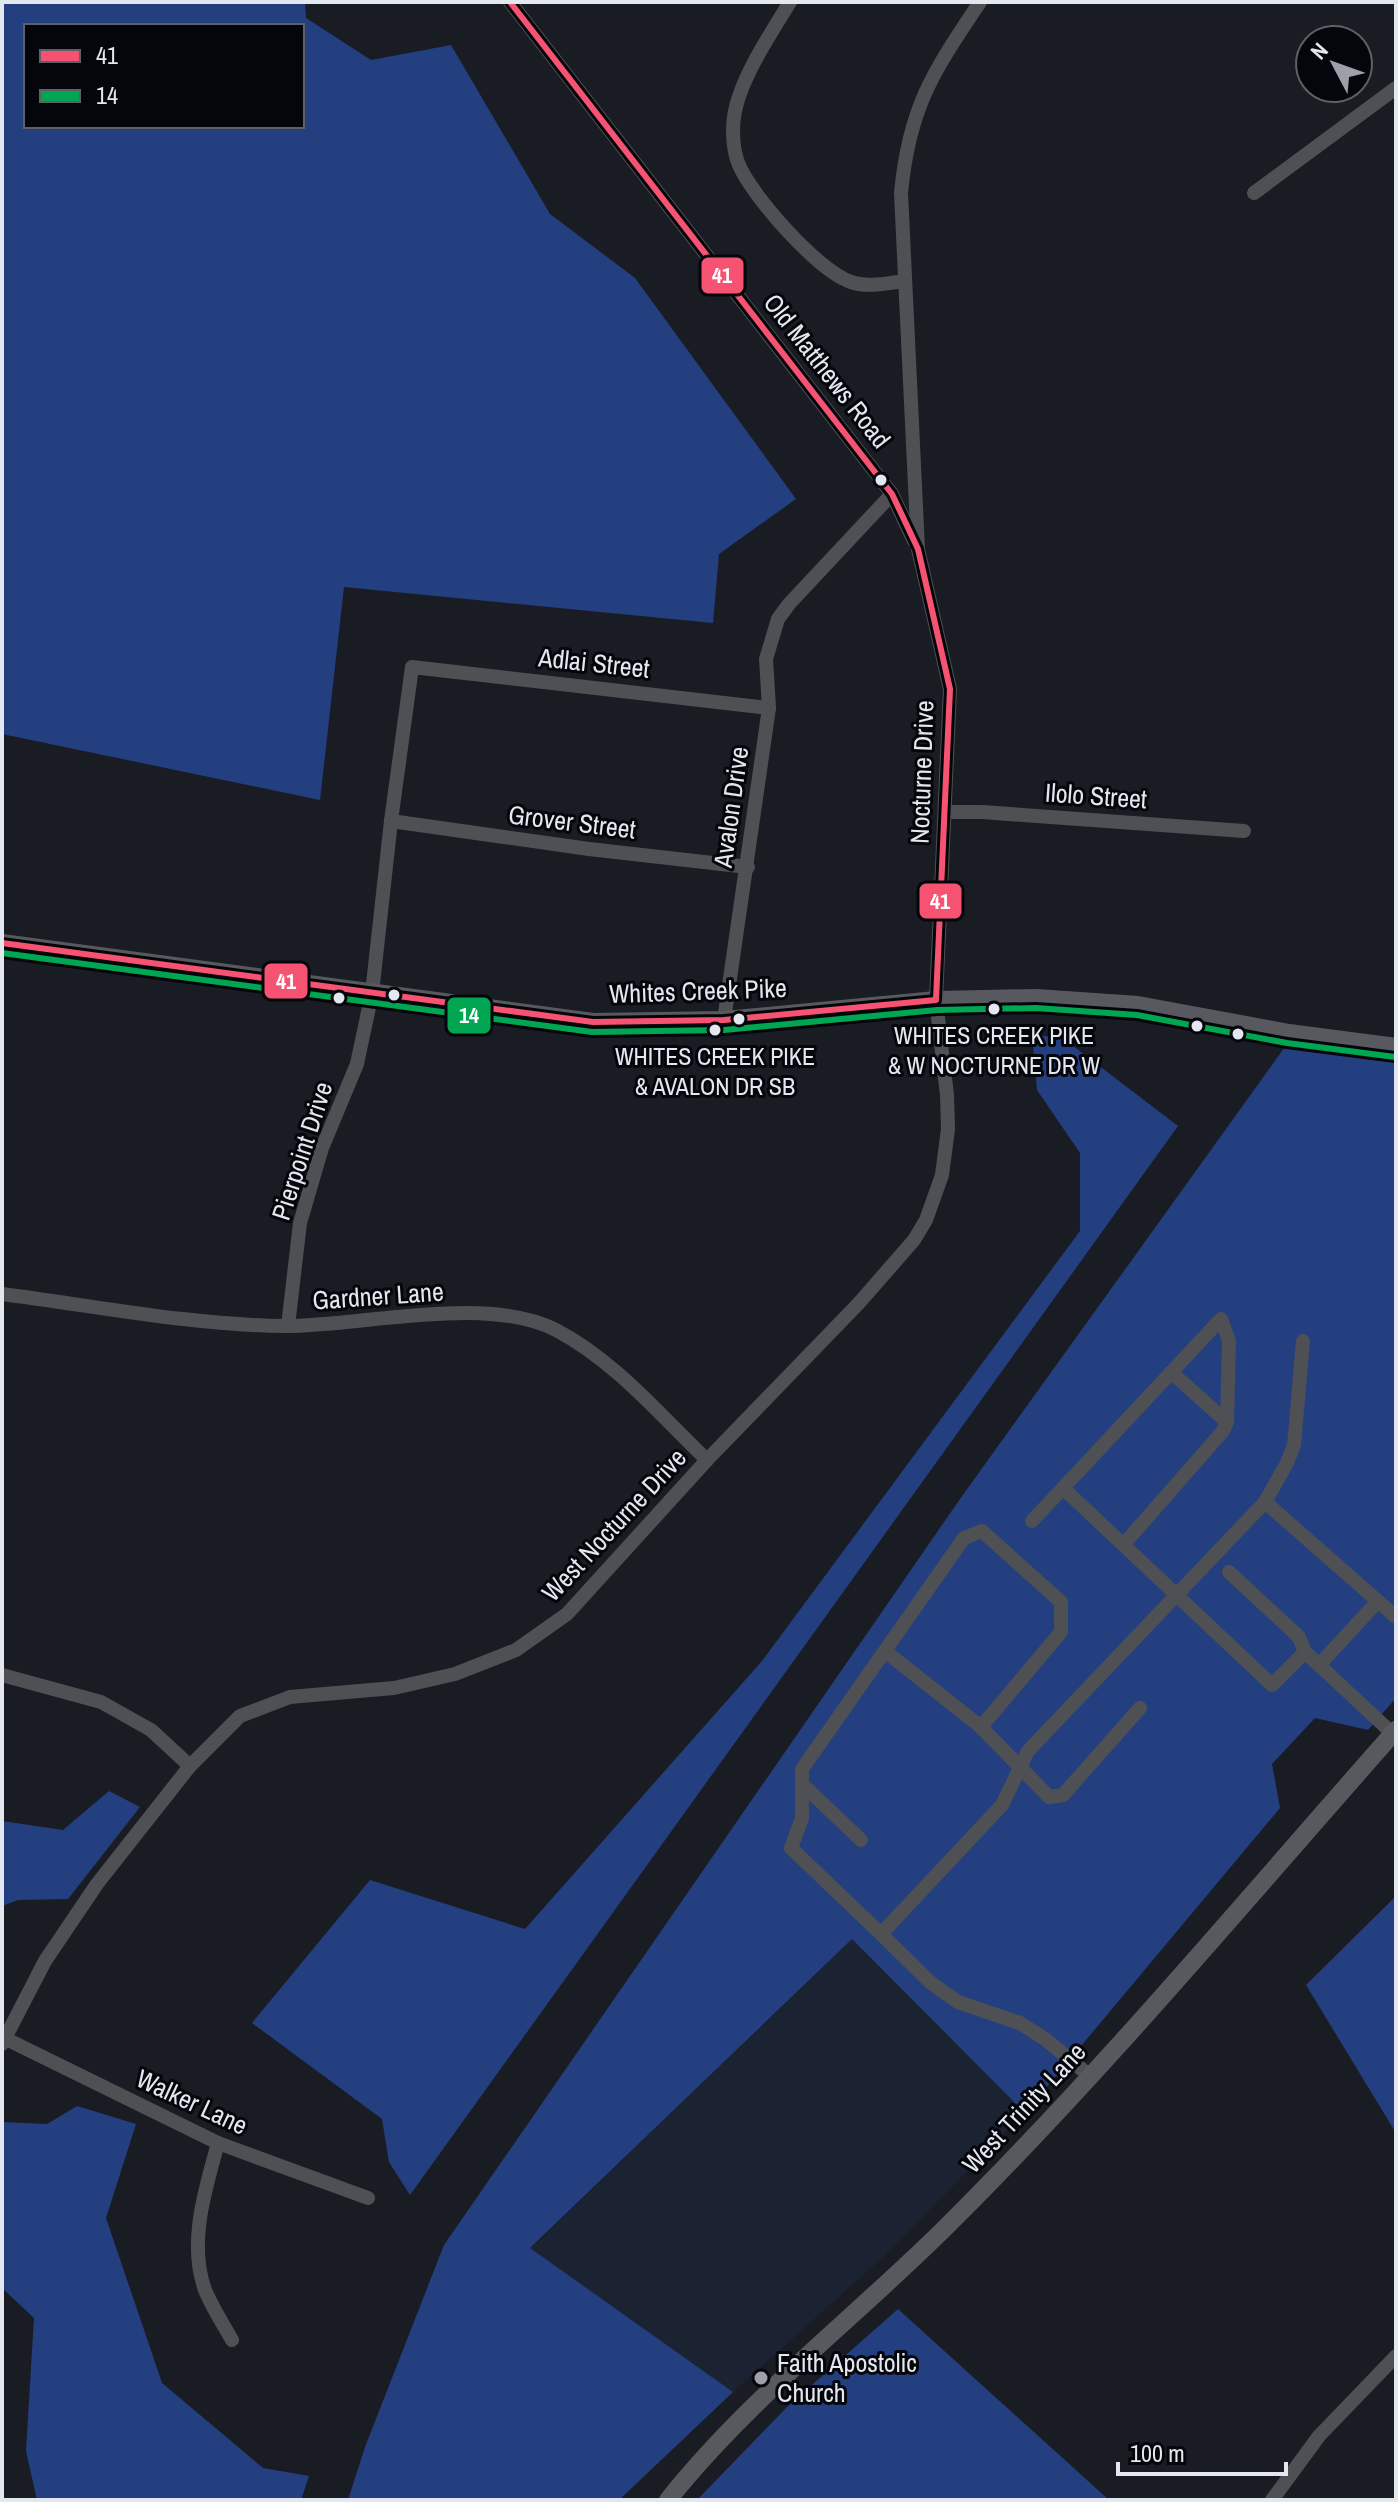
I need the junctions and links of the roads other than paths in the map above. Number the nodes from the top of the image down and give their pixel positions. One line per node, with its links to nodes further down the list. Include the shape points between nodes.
1 (510, 2): 7 (street, Old Matthews Road)
2 (790, 2): 6 (street, via 734,115 738,164 776,218 832,271 863,285)
3 (980, 2): 6 (street, via 923,94 908,137 901,193)
4 (1396, 88): 5 (street)
5 (1254, 193)
6 (905, 281): 8 (street)
7 (892, 494): 8 (street, Old Matthews Road); 10 (street, Avalon Drive, via 789,604 775,627 766,659)
8 (918, 549): 11 (street, Nocturne Drive, via 950,689)
9 (412, 667): 10 (street, Adlai Street); 12 (street, Pierpoint Drive)
10 (769, 708): 14 (street, Avalon Drive)
11 (945, 812): 13 (street, Ilolo Street); 17 (street, Nocturne Drive)
12 (391, 821): 14 (street, Grover Street); 16 (street, Pierpoint Drive)
13 (1244, 831)
14 (748, 867): 18 (street, Avalon Drive)
15 (2, 943): 16 (main road, Whites Creek Pike)
16 (372, 993): 18 (main road, Whites Creek Pike, via 593,1022); 21 (street, Pierpoint Drive, via 357,1064 322,1148 300,1223)
17 (936, 1000): 18 (main road, Whites Creek Pike); 19 (main road, Whites Creek Pike, via 1036,998 1138,1005); 25 (street, West Nocturne Drive, via 948,1129 942,1175 926,1220 859,1303)
18 (724, 1020)
19 (1396, 1047)
20 (2, 1294): 21 (street, Gardner Lane)
21 (288, 1326): 25 (street, Gardner Lane, via 478,1312 554,1329 604,1361)
22 (1303, 1341): 27 (street, via 1294,1445)
23 (1171, 1372): 24 (street); 24 (street, via 1221,1319 1229,1341); 26 (street)
24 (1227, 1422): 29 (street)
25 (707, 1460): 42 (street, West Nocturne Drive, via 567,1614 516,1650 455,1674 394,1688 290,1697 240,1716)
26 (1063, 1488): 28 (street); 29 (street)
27 (1265, 1502): 31 (street); 32 (street)
28 (1032, 1521)
29 (1124, 1544): 31 (street)
30 (1229, 1572): 35 (street, via 1299,1637)
31 (1178, 1593): 35 (street, via 1272,1685); 41 (street, via 1028,1751)
32 (1378, 1601): 33 (street); 36 (street)
33 (1396, 1617)
34 (885, 1651): 39 (street); 39 (street, via 964,1538 982,1531 1061,1602 1062,1618 1061,1632); 43 (street, via 802,1769)
35 (1305, 1652): 36 (street)
36 (1319, 1665): 40 (street)
37 (2, 1675): 42 (street, via 101,1702 151,1730)
38 (1140, 1708): 41 (street, via 1063,1795 1049,1797)
39 (981, 1727): 41 (street)
40 (1394, 1732): 47 (main road, West Trinity Lane)
41 (1021, 1765): 45 (street, via 1002,1805)
42 (190, 1766): 46 (street, West Nocturne Drive, via 65,1928)
43 (802, 1784): 44 (street); 45 (street, via 802,1818 791,1848)
44 (861, 1840)
45 (881, 1934): 47 (street, via 958,2002 1020,2023)
46 (3, 2039): 48 (street, Walker Lane)
47 (1090, 2076): 52 (main road, West Trinity Lane, via 948,2226 749,2410)
48 (218, 2143): 49 (street, Walker Lane); 50 (street, via 202,2202 198,2255 205,2290)
49 (368, 2198)
50 (232, 2340)
51 (1396, 2356): 53 (street, via 1319,2436)
52 (668, 2500)
53 (1272, 2500)

